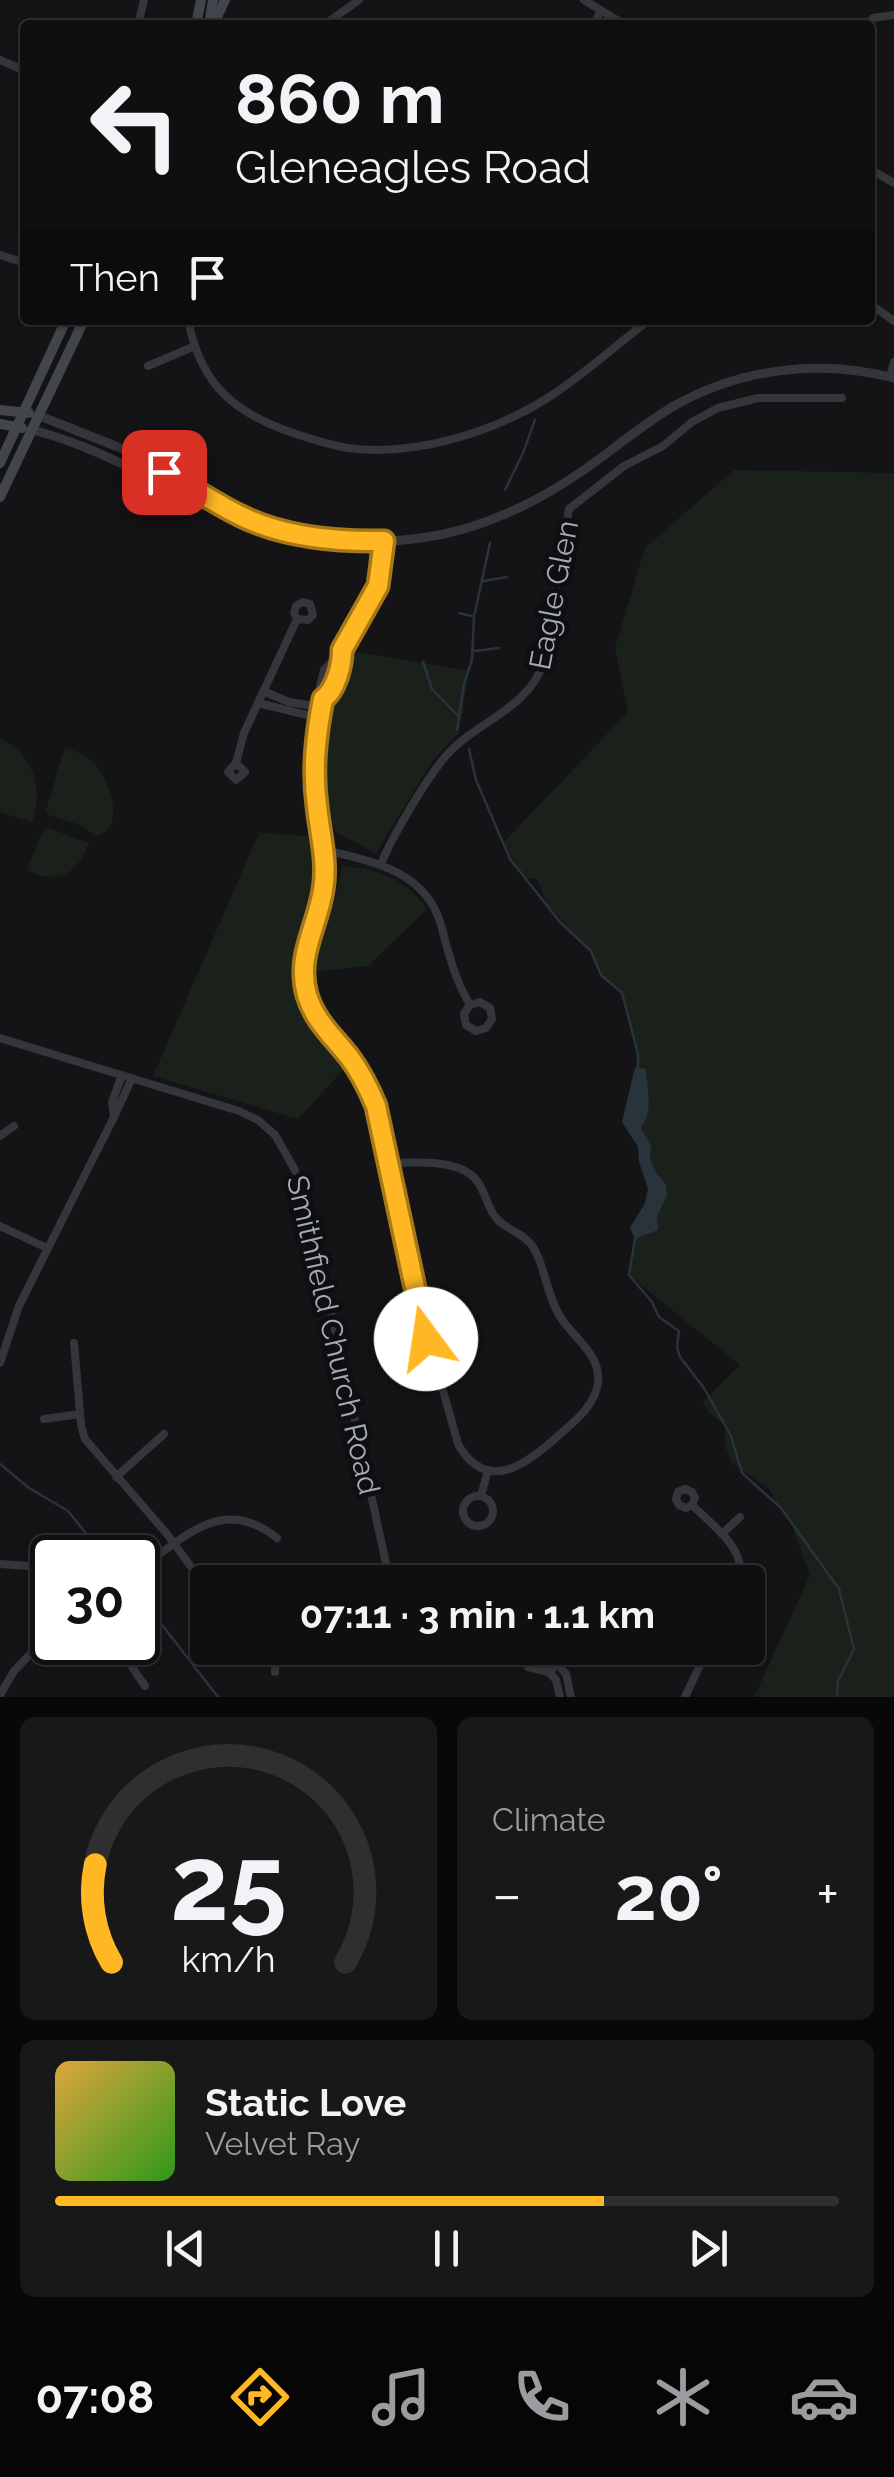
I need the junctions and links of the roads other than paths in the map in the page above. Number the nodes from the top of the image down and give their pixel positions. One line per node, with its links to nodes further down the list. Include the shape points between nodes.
1 (359, 0): 4 (street)
2 (584, 0): 3 (street)
3 (601, 11): 5 (street); 6 (street)
4 (331, 20)
5 (596, 20)
6 (616, 20)
7 (64, 325): 17 (main road)
8 (82, 325): 18 (main road)
9 (189, 325): 11 (street)
10 (643, 325): 11 (street, via 524,412 464,434 384,449 330,444 250,416 220,392)
11 (195, 346): 13 (street)
12 (894, 362): 14 (street)
13 (148, 366)
14 (892, 377): 25 (street, via 796,368 720,384 663,413 529,504 441,535)
15 (842, 398): 33 (street, Eagle Glen, via 758,398 718,408 569,508 537,682 443,759)
16 (0, 410): 17 (main road)
17 (24, 413): 18 (main road); 20 (main road)
18 (40, 416): 21 (main road); 24 (street, via 124,449)
19 (0, 424): 20 (main road)
20 (18, 427): 21 (main road); 22 (main road)
21 (33, 430): 23 (main road); 24 (street, via 122,461)
22 (0, 463)
23 (0, 497)
24 (237, 514): 25 (street, via 300,534)
25 (378, 541): 29 (street, via 372,594 324,670)
26 (297, 619): 27 (street)
27 (263, 691): 28 (street); 29 (street, via 288,702)
28 (258, 703): 30 (street); 31 (street)
29 (322, 703): 30 (street)
30 (319, 718): 32 (street, via 315,784)
31 (236, 764)
32 (324, 850): 33 (street); 41 (street, via 322,894 305,949 305,986 315,1016 367,1086)
33 (381, 864): 34 (street, via 414,882 431,901)
34 (470, 1005)
35 (0, 1038): 36 (street, Smithfield Church Road)
36 (122, 1076): 37 (street, Smithfield Church Road); 38 (street)
37 (132, 1078): 38 (street); 59 (street, Smithfield Church Road, via 246,1114 286,1150 336,1333)
38 (114, 1117): 43 (street)
39 (14, 1126): 40 (street)
40 (0, 1136)
41 (388, 1163): 49 (street, via 422,1324 458,1444); 49 (street, via 448,1166 473,1176 496,1218 531,1244 560,1316 596,1364 594,1397 566,1429 518,1467)
42 (0, 1226): 43 (street)
43 (47, 1248): 45 (street)
44 (74, 1343): 46 (street)
45 (0, 1363)
46 (80, 1414): 47 (street); 50 (street, via 85,1439)
47 (44, 1419)
48 (164, 1434): 50 (street)
49 (488, 1470): 51 (street)
50 (116, 1477): 56 (street)
51 (481, 1496)
52 (692, 1505): 54 (street)
53 (740, 1517): 54 (street)
54 (722, 1534): 60 (street)
55 (277, 1538): 56 (street, via 232,1518 206,1523)
56 (174, 1544): 57 (street); 62 (street)
57 (160, 1554)
58 (0, 1564): 61 (street)
59 (387, 1565)
60 (740, 1565)
61 (30, 1566)
62 (190, 1566)
63 (30, 1654): 73 (street)
64 (131, 1665): 72 (street)
65 (275, 1665): 70 (street)
66 (526, 1665): 71 (street)
67 (555, 1665): 71 (street)
68 (559, 1665): 75 (street)
69 (700, 1665): 76 (street)
70 (275, 1672)
71 (550, 1672): 74 (street)
72 (145, 1686)
73 (0, 1695)
74 (560, 1697)
75 (571, 1697)
76 (685, 1697)

